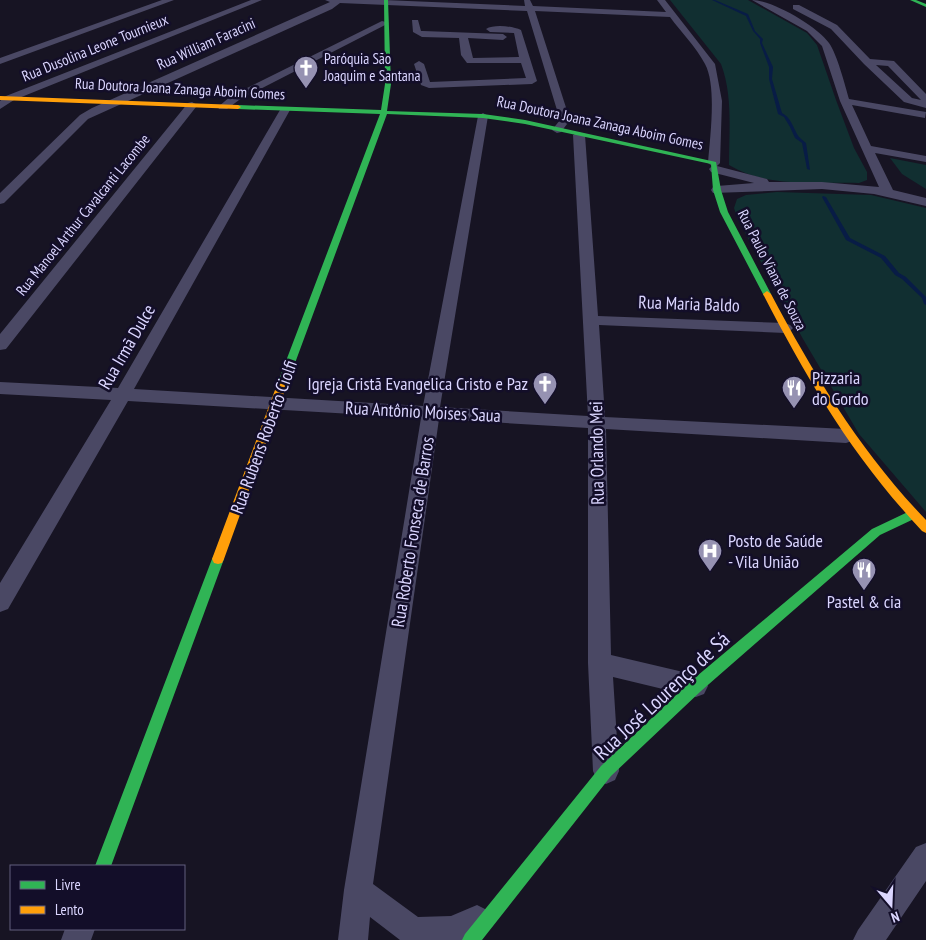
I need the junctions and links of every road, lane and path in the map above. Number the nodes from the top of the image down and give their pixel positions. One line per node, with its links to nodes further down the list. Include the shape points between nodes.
1 (170, 0): 24 (street)
2 (258, 0): 27 (street, Rua Dusolina Leone Tournieux)
3 (329, 0): 4 (street)
4 (339, 0): 9 (street); 30 (street, Rua William Faracini)
5 (527, 0): 12 (street)
6 (660, 0): 13 (street, Rua Paulo Viana de Souza)
7 (756, 0): 19 (street)
8 (912, 0): 11 (main road)
9 (385, 1): 12 (street); 15 (main road, Rua Rubens Roberto Ciolfi)
10 (789, 4): 17 (street)
11 (926, 6)
12 (531, 10): 13 (street); 23 (street)
13 (672, 15): 43 (street, Rua Paulo Viana de Souza, via 710,64 714,76)
14 (415, 22): 22 (street, via 417,32)
15 (385, 24): 20 (street); 21 (main road, Rua Rubens Roberto Ciolfi)
16 (847, 24): 17 (street)
17 (834, 27): 19 (street); 25 (street)
18 (490, 29): 23 (street, via 516,31)
19 (810, 29): 28 (street, via 826,45)
20 (354, 38): 21 (street); 34 (street)
21 (386, 38): 36 (main road, Rua Rubens Roberto Ciolfi, via 388,84)
22 (464, 46): 23 (street); 23 (street, via 470,61)
23 (529, 50): 26 (street, via 525,71 530,83 429,85 424,83); 39 (street, via 565,120)
24 (0, 62)
25 (866, 62): 29 (street, via 891,62); 32 (street, via 908,100)
26 (419, 64)
27 (5, 98): 30 (main road, Rua Doutora Joana Zanaga Aboim Gomes); 33 (street, Rua Dusolina Leone Tournieux)
28 (846, 100): 37 (street); 41 (street)
29 (926, 100)
30 (115, 101): 31 (main road, Rua Doutora Joana Zanaga Aboim Gomes); 47 (street, Rua William Faracini, via 84,117)
31 (192, 105): 34 (main road, Rua Doutora Joana Zanaga Aboim Gomes); 51 (street, Rua Manoel Arthur Cavalcanti Lacombe)
32 (926, 105)
33 (0, 106)
34 (223, 107): 35 (main road, Rua Doutora Joana Zanaga Aboim Gomes)
35 (285, 110): 36 (main road, Rua Doutora Joana Zanaga Aboim Gomes); 53 (street, Rua Irmã Dulce)
36 (384, 113): 38 (main road, Rua Doutora Joana Zanaga Aboim Gomes); 54 (main road, Rua Rubens Roberto Ciolfi)
37 (926, 115)
38 (482, 116): 39 (main road, Rua Doutora Joana Zanaga Aboim Gomes); 55 (street, Rua Roberto Fonseca de Barros)
39 (557, 130): 40 (main road, Rua Doutora Joana Zanaga Aboim Gomes)
40 (579, 135): 43 (main road, Rua Doutora Joana Zanaga Aboim Gomes); 49 (street, Rua Orlando Mei)
41 (866, 148): 42 (street); 46 (street)
42 (926, 159)
43 (715, 166): 44 (street, Rua Doutora Joana Zanaga Aboim Gomes); 45 (main road, Rua Paulo Viana de Souza)
44 (780, 185): 45 (street, Rua Doutora Joana Zanaga Aboim Gomes); 46 (street, Rua Doutora Joana Zanaga Aboim Gomes)
45 (717, 190): 50 (main road, Rua Paulo Viana de Souza, via 728,220)
46 (887, 191): 48 (street, Rua Doutora Joana Zanaga Aboim Gomes)
47 (0, 200)
48 (926, 202)
49 (592, 320): 50 (street, Rua Maria Baldo); 56 (street, Rua Orlando Mei)
50 (785, 328): 57 (main road, Rua Paulo Viana de Souza)
51 (0, 345)
52 (0, 388): 53 (street, Rua Antônio Moises Saua)
53 (123, 394): 54 (street, Rua Antônio Moises Saua); 60 (street, Rua Irmã Dulce)
54 (276, 404): 55 (street, Rua Antônio Moises Saua); 65 (main road, Rua Rubens Roberto Ciolfi)
55 (431, 411): 56 (street, Rua Antônio Moises Saua); 66 (street, Rua Roberto Fonseca de Barros)
56 (597, 424): 57 (street, Rua Antônio Moises Saua); 61 (street, Rua Orlando Mei)
57 (846, 436): 58 (main road, Rua Paulo Viana de Souza)
58 (912, 515): 59 (main road, Rua Paulo Viana de Souza); 62 (main road, Rua José Lourenço de Sá, via 876,532)
59 (926, 528)
60 (0, 602)
61 (600, 663): 62 (street); 63 (street, Rua Orlando Mei)
62 (696, 686): 63 (main road, Rua José Lourenço de Sá)
63 (606, 771): 67 (main road, Rua José Lourenço de Sá)
64 (926, 857): 70 (street)
65 (103, 865)
66 (358, 890): 67 (street, via 413,932 452,931); 68 (street, Rua Roberto Fonseca de Barros)
67 (492, 913): 69 (main road, Rua José Lourenço de Sá)
68 (353, 940)
69 (471, 940)
70 (868, 940)

